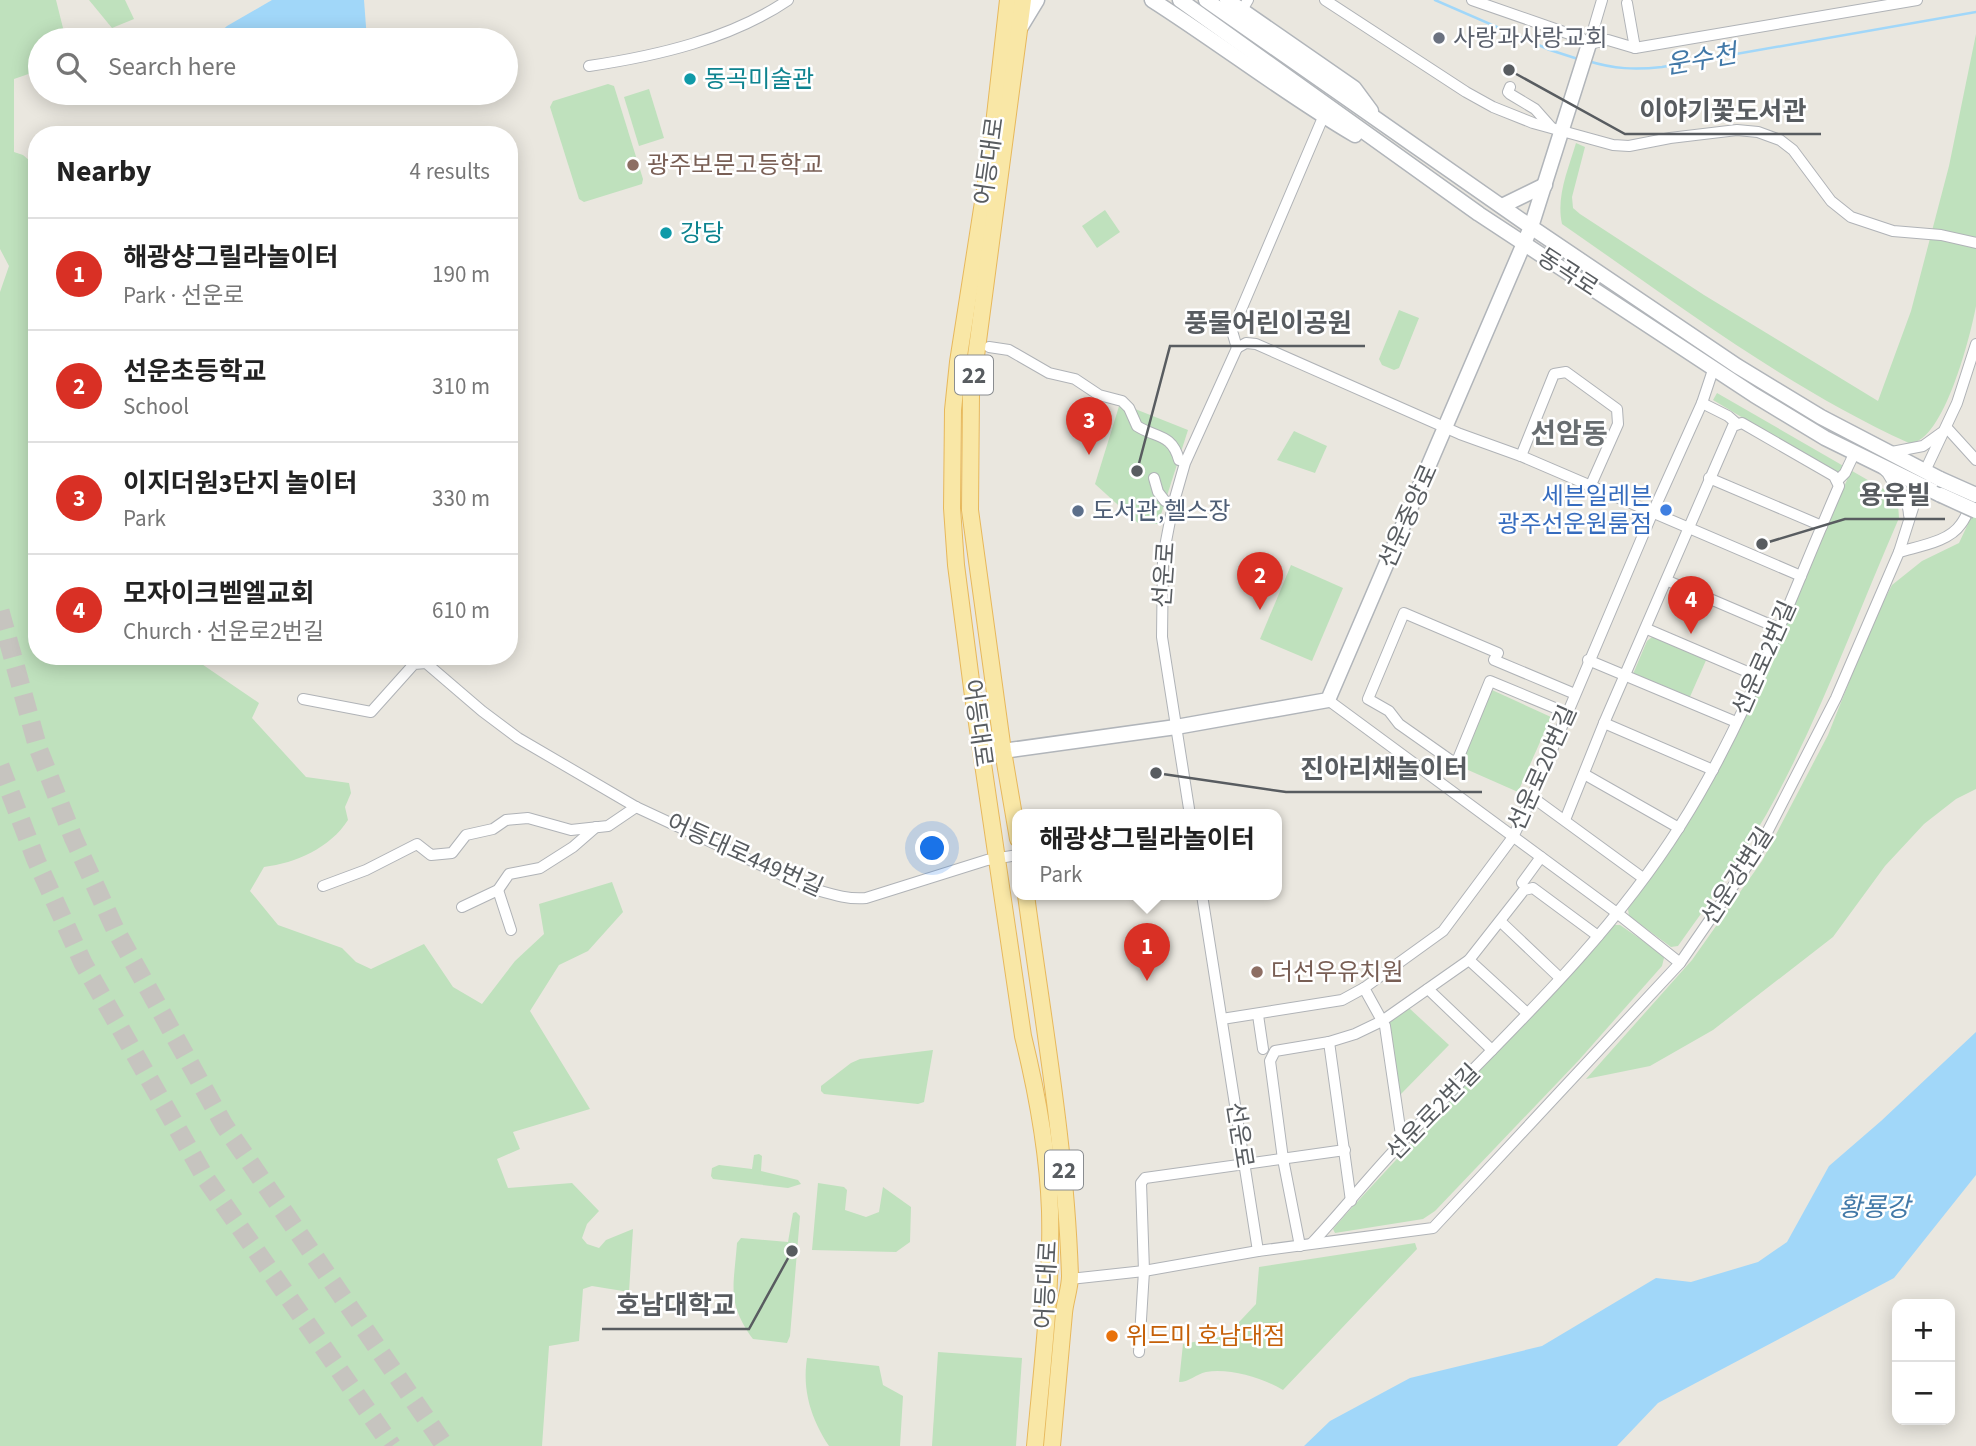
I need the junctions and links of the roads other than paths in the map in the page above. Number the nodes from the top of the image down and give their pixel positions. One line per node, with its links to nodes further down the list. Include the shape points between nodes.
1 (788, 0): 18 (street, via 687,46)
2 (1009, 0): 72 (main road, 어등대로 / 22, via 953,410 956,565)
3 (1023, 0): 15 (main road, 어등대로 / 22)
4 (1037, 0): 15 (main road)
5 (1152, 0): 20 (main road)
6 (1180, 0): 23 (main road, 동곡로)
7 (1206, 0): 21 (main road, 동곡로)
8 (1227, 0): 14 (main road)
9 (1325, 0): 19 (street)
10 (1602, 0): 16 (street, 선운중앙로)
11 (1917, 0): 17 (street)
12 (1479, 1): 16 (street, via 1581,38)
13 (1627, 3): 17 (street)
14 (1245, 5): 21 (main road, via 1354,88)
15 (1020, 29): 73 (main road, 어등대로 / 22, via 971,394 970,510)
16 (1589, 46): 17 (street, via 1608,40); 22 (main road, 선운중앙로)
17 (1635, 47)
18 (589, 66)
19 (1490, 105): 22 (street); 22 (street, via 1510,91)
20 (1324, 115): 23 (main road); 31 (street, via 1232,331)
21 (1375, 118): 25 (main road, 동곡로)
22 (1557, 129): 24 (main road, 선운중앙로); 27 (street, via 1629,146 1670,138 1758,132 1793,150 1831,201 1851,217 1893,231)
23 (1424, 175): 28 (main road, 동곡로)
24 (1545, 185): 25 (main road); 26 (main road, 선운중앙로)
25 (1502, 206): 26 (main road, 동곡로)
26 (1531, 227): 28 (main road, 선운중앙로); 38 (main road, 동곡로, via 1737,366)
27 (1976, 243)
28 (1524, 244): 32 (main road, 동곡로); 35 (main road, 선운중앙로)
29 (1976, 344): 36 (street)
30 (989, 347): 41 (street, via 1009,350 1049,373 1075,379 1099,395 1122,401 1137,426 1167,439)
31 (1237, 348): 35 (street, via 1256,344); 71 (street, 선운로, via 1185,463 1163,557 1162,637)
32 (1714, 367): 33 (street, 선운로20번길); 37 (main road, 동곡로)
33 (1702, 403): 34 (street); 51 (street, 선운로20번길)
34 (1737, 423): 44 (street); 46 (street)
35 (1447, 428): 39 (street); 67 (main road, 선운중앙로)
36 (1947, 428): 38 (street, via 1923,446); 42 (street); 45 (street, 선운강변길)
37 (1855, 452): 40 (main road, 동곡로); 46 (street, 선운로2번길)
38 (1887, 452): 45 (main road, 동곡로)
39 (1521, 456): 47 (street); 47 (street, via 1554,374 1566,372 1617,410 1618,424)
40 (1870, 459): 45 (main road, 동곡로); 54 (street, via 1889,473 1904,494)
41 (1179, 460)
42 (1976, 460)
43 (1154, 478): 49 (street)
44 (1709, 478): 52 (street); 53 (street)
45 (1923, 478): 48 (main road, 동곡로, bridge, via 1940,479); 50 (main road, 동곡로, bridge, via 1941,495); 54 (street, 선운강변길)
46 (1838, 480): 52 (street, 선운로2번길)
47 (1590, 487): 51 (street)
48 (1976, 494): 55 (street, via 1957,530)
49 (1165, 501)
50 (1976, 511)
51 (1652, 513): 53 (street); 60 (street, 선운로20번길)
52 (1822, 526): 56 (street, 선운로2번길)
53 (1688, 529): 56 (street); 57 (street)
54 (1908, 529): 55 (street, 선운강변길)
55 (1899, 552): 99 (street, 선운강변길, via 1836,698 1758,850)
56 (1801, 576): 59 (street, 선운로2번길)
57 (1668, 581): 58 (street); 59 (street)
58 (1647, 628): 63 (street); 64 (street)
59 (1778, 628): 64 (street, 선운로2번길)
60 (1588, 660): 63 (street); 65 (street, 선운로20번길)
61 (413, 665): 66 (street, 어등대로449번길, via 371,712)
62 (428, 665): 77 (street, 어등대로449번길, via 518,737)
63 (1626, 676): 69 (street); 70 (street)
64 (1757, 676): 69 (street, 선운로2번길)
65 (1575, 694): 68 (street, 선운로20번길); 68 (street, via 1494,660 1497,653 1404,612 1368,699 1453,762 1490,681)
66 (303, 699)
67 (1328, 700): 71 (main road); 83 (street)
68 (1567, 713): 76 (street, 선운로20번길)
69 (1736, 722): 74 (street, 선운로2번길)
70 (1604, 723): 74 (street); 75 (street)
71 (1176, 727): 73 (main road); 79 (street, 선운로)
72 (981, 748): 73 (main road); 86 (main road, 어등대로 / 22)
73 (1003, 751): 78 (main road, 어등대로 / 22)
74 (1713, 770): 82 (street, 선운로2번길)
75 (1584, 775): 80 (street); 82 (street)
76 (1532, 797): 80 (street); 83 (street, 선운로20번길)
77 (636, 807): 81 (street, 어등대로449번길, via 608,826); 86 (street, 어등대로449번길, via 810,888 853,899)
78 (1012, 809)
79 (1189, 809)
80 (1565, 820): 87 (street)
81 (596, 827): 89 (street, 어등대로449번길, via 571,830 528,818 506,820 493,829 466,835 452,853 431,855 417,844); 90 (street, 어등대로449번길, via 540,868 509,874)
82 (1679, 828): 87 (street, 선운로2번길)
83 (1513, 836): 85 (street); 101 (street, 선운로20번길, via 1443,931)
84 (1012, 856): 86 (street, 어등대로449번길)
85 (1541, 857): 88 (street); 94 (street)
86 (996, 858): 121 (main road, 어등대로 / 22, via 1043,1140 1050,1210)
87 (1643, 878): 94 (street, 선운로2번길)
88 (1522, 883)
89 (323, 886)
90 (498, 890): 93 (street, 어등대로449번길); 96 (street)
91 (1027, 900): 119 (main road, 어등대로 / 22, via 1060,1132)
92 (1203, 900): 105 (street, 선운로)
93 (462, 907)
94 (1617, 913): 97 (street, 선운로2번길); 99 (street)
95 (1501, 922): 97 (street, via 1524,890 1533,888); 98 (street); 100 (street)
96 (512, 930)
97 (1598, 936): 100 (street, 선운로2번길)
98 (1469, 960): 102 (street); 103 (street)
99 (1680, 963): 115 (street, 선운강변길, via 1433,1228)
100 (1560, 978): 103 (street, 선운로2번길)
101 (1364, 988): 104 (street, 선운로20번길, via 1342,1000); 106 (street)
102 (1428, 989): 106 (street); 109 (street)
103 (1527, 1013): 109 (street, 선운로2번길)
104 (1258, 1014): 105 (street, 선운로20번길); 108 (street)
105 (1222, 1019): 113 (street, 선운로)
106 (1382, 1021): 107 (street); 110 (street)
107 (1329, 1042): 111 (street); 112 (street, via 1271,1055)
108 (1263, 1049)
109 (1492, 1051): 110 (street, 선운로2번길)
110 (1402, 1142): 114 (street, 선운로2번길)
111 (1345, 1150): 112 (street); 114 (street)
112 (1283, 1159): 113 (street); 116 (street)
113 (1244, 1164): 117 (street, 선운로); 118 (street, via 1142,1180)
114 (1351, 1201): 115 (street, 선운로2번길)
115 (1312, 1243): 116 (street)
116 (1300, 1246): 117 (street)
117 (1258, 1251): 118 (street)
118 (1144, 1271): 119 (street); 120 (street)
119 (1070, 1279): 122 (main road, 어등대로 / 22)
120 (1139, 1352)
121 (1035, 1446)
122 (1052, 1446)

